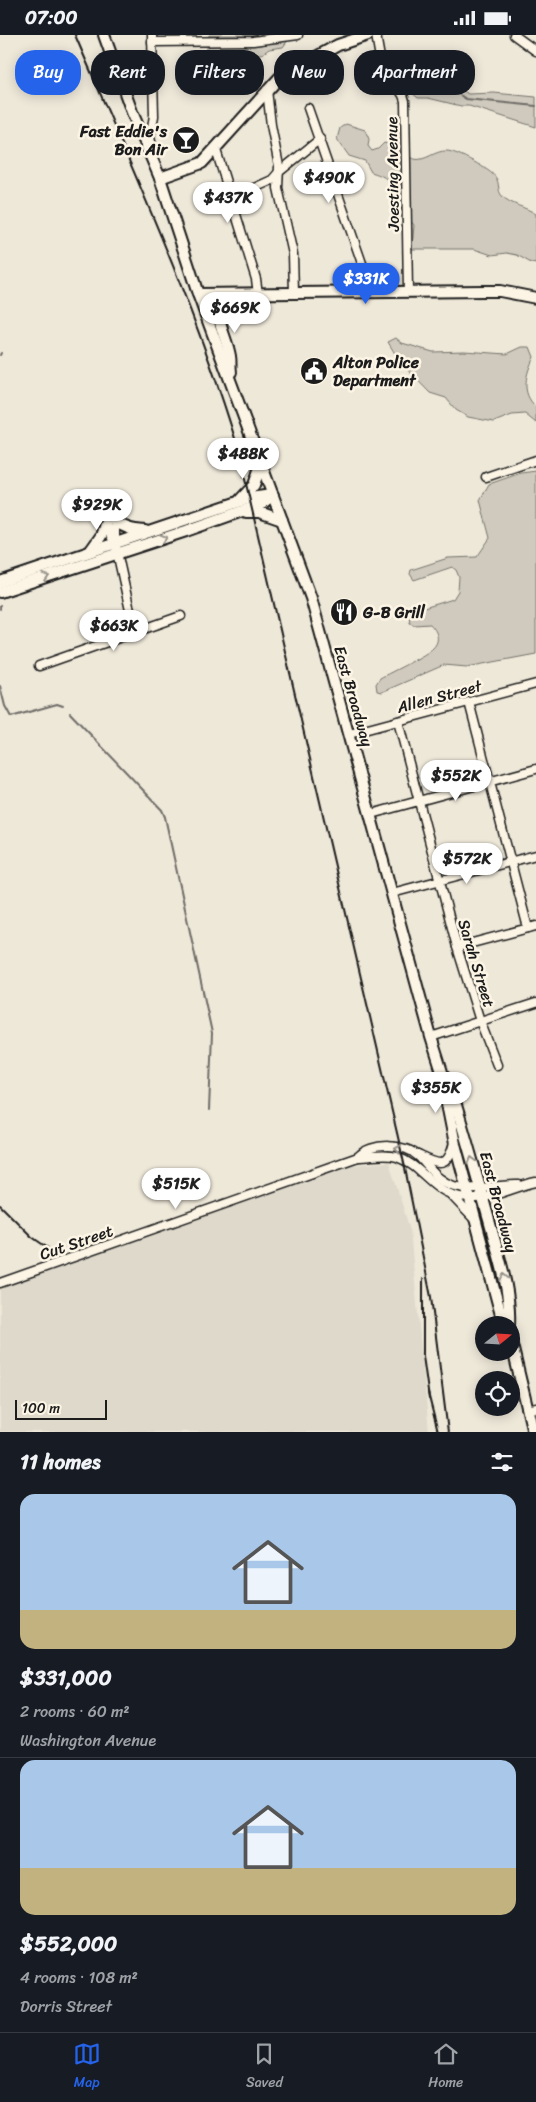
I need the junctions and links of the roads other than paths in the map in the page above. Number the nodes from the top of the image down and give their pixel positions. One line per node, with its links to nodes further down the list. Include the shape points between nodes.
1 (104, 35): 17 (main road, East Broadway)
2 (298, 35): 6 (street, via 253,41)
3 (367, 35): 9 (main road, via 348,40 315,57 280,77)
4 (376, 35): 7 (street)
5 (514, 35): 8 (street)
6 (152, 39): 17 (street, via 154,116 150,137)
7 (379, 50)
8 (536, 51)
9 (267, 90): 15 (main road); 16 (street)
10 (403, 95): 20 (street, Joesting Avenue)
11 (409, 95): 12 (street)
12 (412, 97)
13 (308, 109): 14 (street)
14 (320, 139): 16 (street); 19 (street)
15 (216, 150): 17 (main road, via 196,166); 18 (street)
16 (279, 172): 18 (street, via 272,180); 21 (street, via 278,188 293,254)
17 (160, 179): 22 (main road, East Broadway)
18 (232, 198): 23 (street)
19 (372, 292): 20 (main road); 21 (main road)
20 (408, 292): 24 (main road, via 500,291)
21 (294, 293): 23 (main road)
22 (198, 294): 23 (main road); 25 (main road, East Broadway)
23 (258, 294): 25 (main road, via 230,303 221,313 220,329 230,355)
24 (536, 298)
25 (231, 383): 27 (main road, East Broadway)
26 (536, 460): 28 (street)
27 (262, 463): 29 (main road, East Broadway); 31 (main road, via 254,485)
28 (486, 477)
29 (273, 495): 31 (main road, via 256,497); 33 (main road, East Broadway)
30 (107, 507): 32 (street)
31 (237, 507): 33 (main road); 34 (main road); 37 (main road, one-way to 31)
32 (110, 519): 34 (main road, via 128,528); 35 (street); 36 (main road)
33 (282, 520): 46 (main road, East Broadway, via 311,598)
34 (149, 531): 35 (main road)
35 (115, 543): 36 (main road); 37 (street)
36 (89, 552): 38 (main road)
37 (118, 553): 39 (main road, one-way to 37); 41 (street)
38 (0, 582)
39 (0, 592)
40 (181, 616): 41 (street)
41 (135, 633): 42 (street)
42 (39, 666)
43 (536, 685): 44 (street, Allen Street)
44 (469, 702): 45 (street, Allen Street); 48 (street)
45 (398, 721): 46 (street, Allen Street); 49 (street, Sarah Street)
46 (349, 734): 50 (main road, East Broadway)
47 (536, 769): 48 (street)
48 (489, 782): 49 (street); 52 (street)
49 (418, 801): 50 (street); 53 (street, Sarah Street)
50 (371, 814): 54 (main road, East Broadway)
51 (536, 855): 52 (street)
52 (511, 861): 53 (street); 55 (street)
53 (440, 881): 54 (street); 56 (street, Sarah Street)
54 (392, 893): 59 (main road, East Broadway)
55 (532, 927): 56 (street)
56 (457, 947): 58 (street, Sarah Street)
57 (536, 1003): 58 (street)
58 (480, 1021): 59 (street); 60 (street, Sarah Street)
59 (431, 1037): 61 (main road, East Broadway)
60 (497, 1065)
61 (448, 1091): 62 (main road, East Broadway, via 447,1104); 66 (main road, East Broadway, one-way to 61, via 456,1102)
62 (455, 1141): 63 (street, Cut Street, via 451,1155 442,1164); 66 (main road, East Broadway)
63 (418, 1155): 64 (street, Cut Street, one-way to 64, via 401,1148 384,1147 363,1151); 66 (street, via 442,1181)
64 (358, 1157): 67 (street, Cut Street, via 396,1157); 69 (street, Cut Street)
65 (536, 1182): 66 (street, via 508,1191)
66 (475, 1193): 67 (street, Cut Street); 68 (main road, East Broadway); 71 (main road, East Broadway, one-way to 66, via 506,1286)
67 (451, 1195): 68 (street)
68 (477, 1223): 70 (main road, East Broadway)
69 (0, 1283)
70 (502, 1316)
71 (509, 1316)
72 (517, 1361): 73 (main road)
73 (532, 1409): 74 (main road)
74 (533, 1432)

